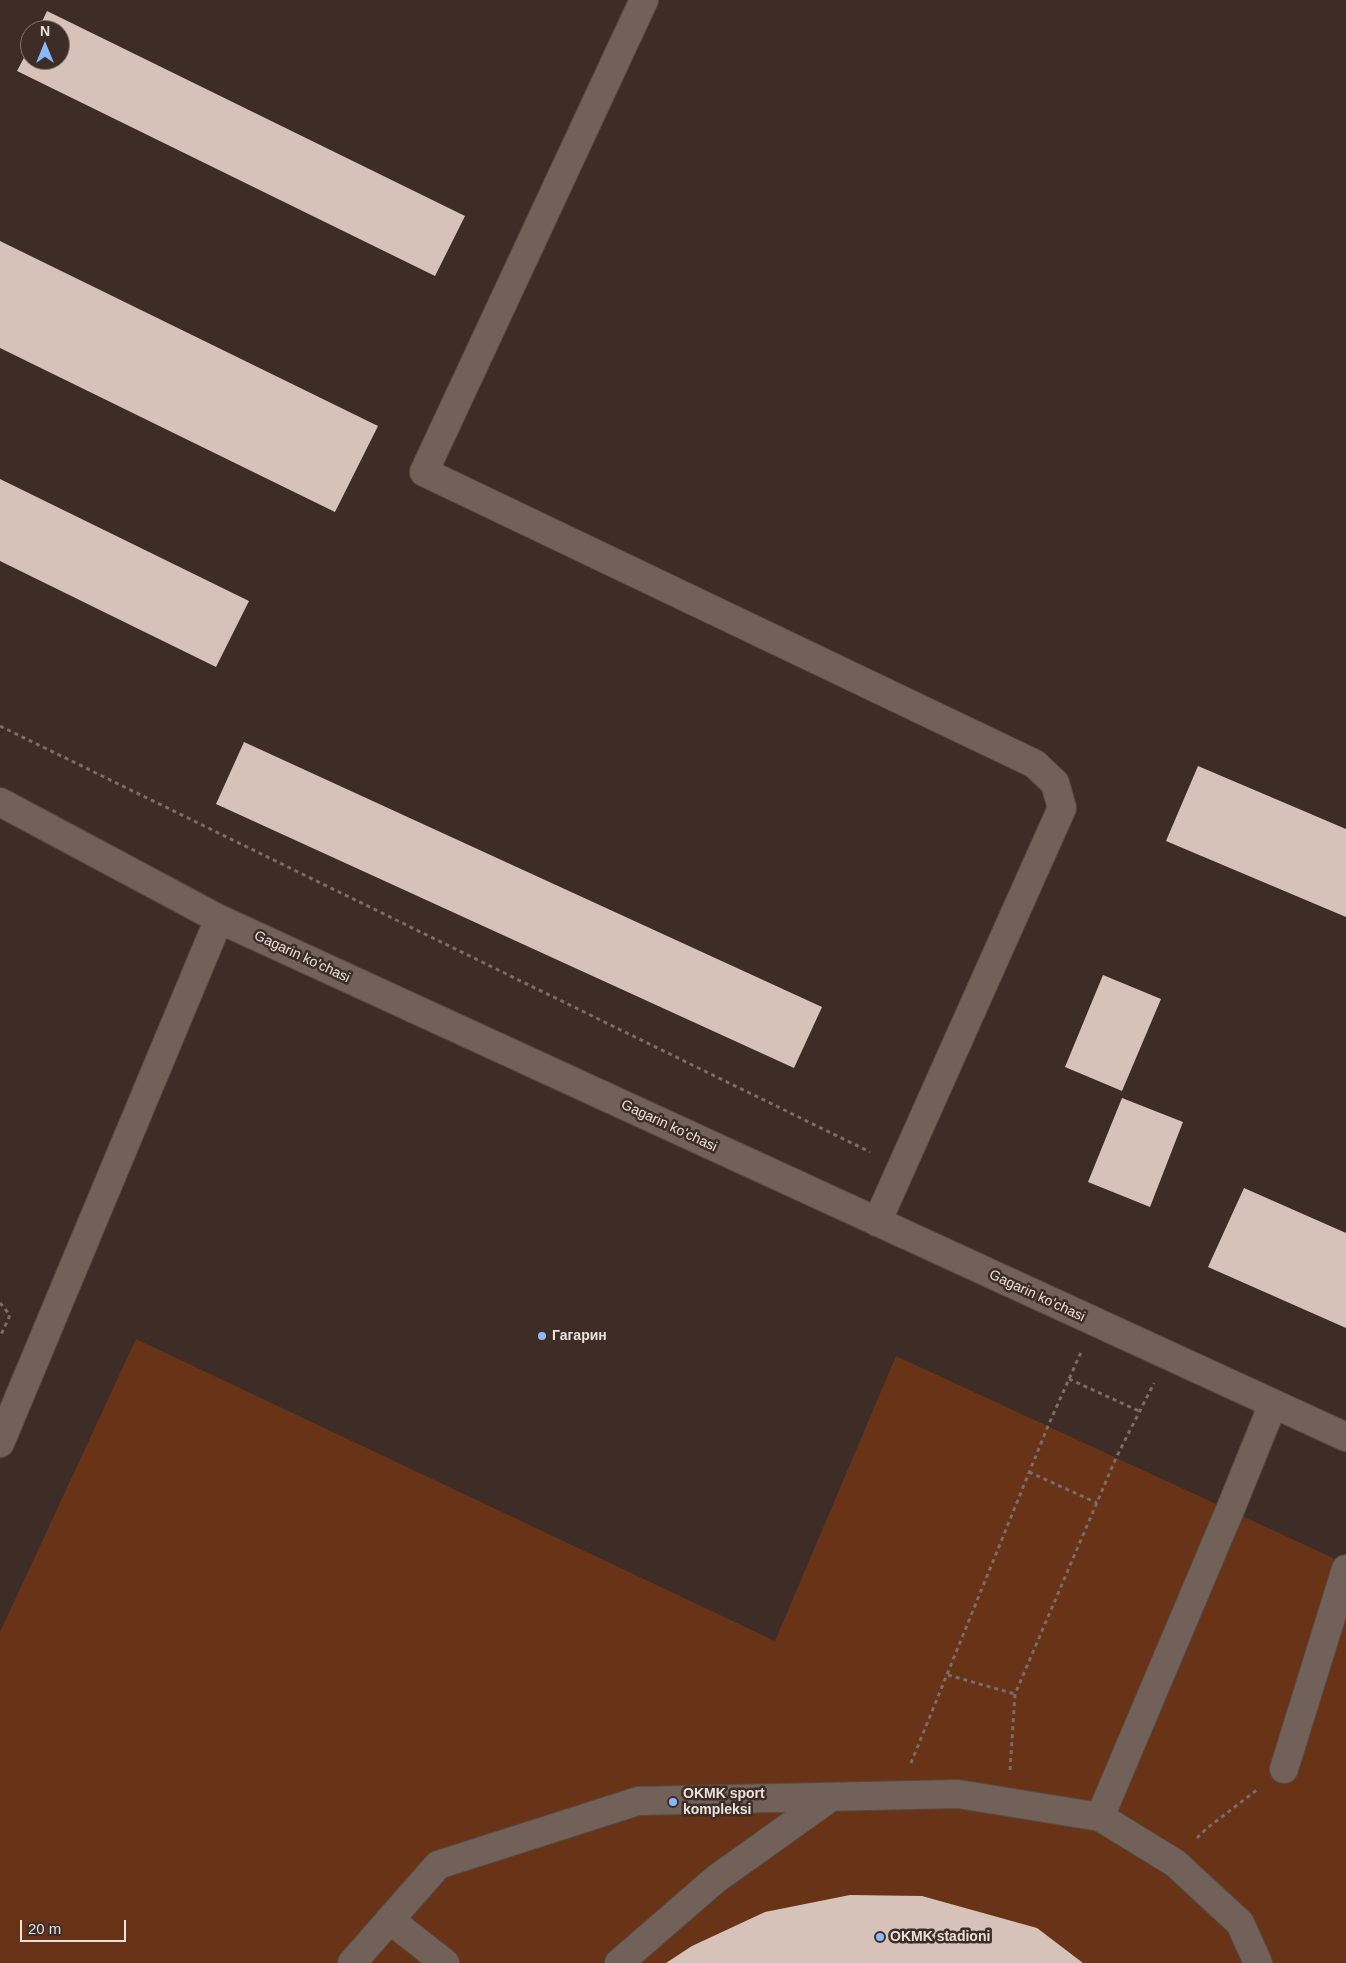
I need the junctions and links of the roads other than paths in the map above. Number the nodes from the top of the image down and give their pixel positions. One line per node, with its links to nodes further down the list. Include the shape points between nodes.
1 (644, 0): 4 (street, via 424,472 1035,764 1055,783 1062,808)
2 (0, 802): 3 (street, Gagarin ko'chasi)
3 (219, 919): 4 (street, Gagarin ko'chasi); 7 (street)
4 (878, 1222): 5 (street, Gagarin ko'chasi)
5 (1273, 1404): 6 (street, Gagarin ko'chasi); 11 (street)
6 (1346, 1437)
7 (0, 1443)
8 (1346, 1569): 9 (street)
9 (1284, 1769)
10 (831, 1797): 11 (street, via 958,1794); 12 (street, via 638,1801 438,1866); 15 (street, via 716,1878)
11 (1100, 1817): 16 (street, via 1175,1863 1240,1923)
12 (390, 1920): 13 (street); 14 (street)
13 (354, 1962)
14 (445, 1963)
15 (619, 1963)
16 (1258, 1963)

